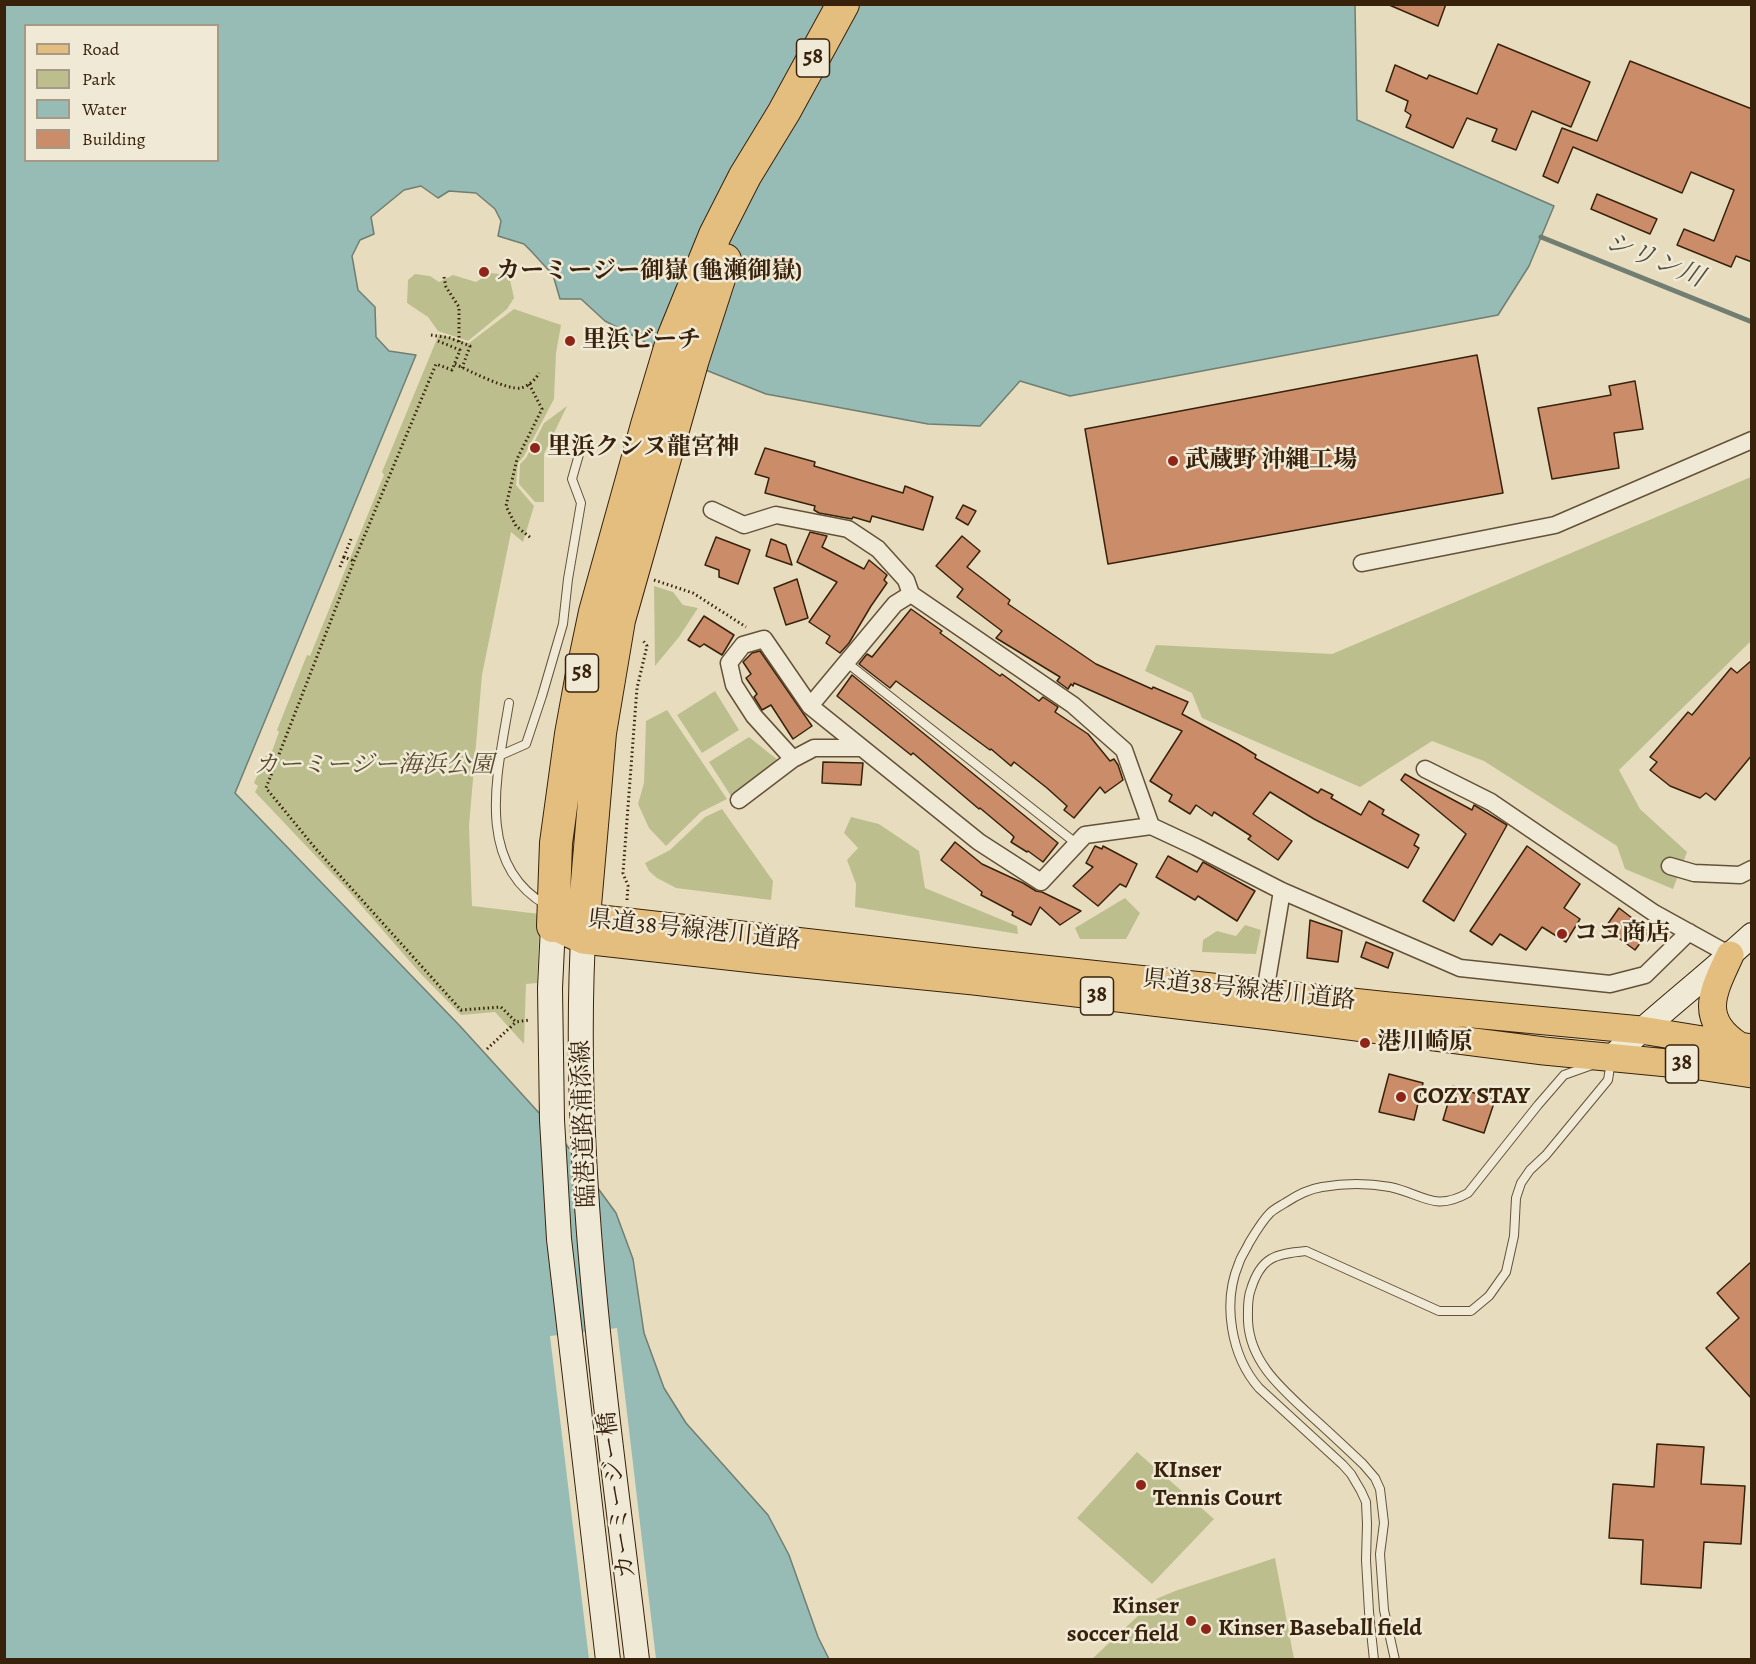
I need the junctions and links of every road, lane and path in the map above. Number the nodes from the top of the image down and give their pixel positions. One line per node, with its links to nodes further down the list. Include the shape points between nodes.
1 (843, 4): 10 (highway, 58, via 715,235 673,338)
2 (444, 277): 5 (path, via 459,307)
3 (431, 335): 5 (path)
4 (438, 341): 6 (path, via 460,350)
5 (459, 342): 7 (path, via 470,346)
6 (454, 364): 7 (path); 17 (path, via 452,370 436,364)
7 (462, 368): 9 (path, via 495,383 521,388)
8 (539, 373): 9 (path)
9 (529, 384): 14 (path, via 542,409 517,459 506,506 516,526)
10 (659, 429): 38 (highway, 58, via 595,612 571,734 556,843); 39 (highway, 58, via 600,734)
11 (1752, 440): 18 (street, via 1555,525)
12 (580, 452): 28 (lane, via 572,479 581,503 562,624 526,744)
13 (712, 510): 21 (street, via 744,525 776,515 848,529 878,549 906,580)
14 (531, 538)
15 (351, 539): 16 (path)
16 (344, 557): 17 (path); 19 (path)
17 (354, 561): 45 (path, via 266,788 461,1010 501,1007)
18 (1362, 563)
19 (340, 567)
20 (647, 577): 23 (path, via 693,593)
21 (911, 594): 24 (street, via 895,604); 32 (street, via 1073,705 1124,750)
22 (640, 638): 37 (path, via 647,646 637,688 623,873 628,886)
23 (764, 639): 26 (street); 29 (street, via 743,645 729,663 734,685 754,716)
24 (846, 662): 26 (street); 33 (lane)
25 (509, 703): 28 (lane)
26 (810, 706): 27 (street)
27 (862, 748): 29 (street, via 814,748); 33 (street, via 979,842 1041,882)
28 (501, 755): 38 (lane, via 495,818 501,846 510,872)
29 (793, 759): 31 (street)
30 (1425, 769): 40 (street, via 1491,802 1654,913)
31 (739, 800)
32 (1151, 826): 33 (street, via 1085,835); 36 (street)
33 (1077, 844)
34 (1670, 866): 35 (street, via 1694,873 1740,875)
35 (1752, 869)
36 (1282, 891): 40 (street, via 1460,968 1610,984 1645,975); 43 (street)
37 (626, 903)
38 (554, 918): 39 (main road, 県道38号線港川道路 / 38); 52 (street, 臨港道路浦添線, via 550,988 552,1120)
39 (583, 928): 43 (main road, 県道38号線港川道路 / 38); 49 (main road, 県道38号線港川道路 / 38, via 975,981); 51 (street, 臨港道路浦添線, via 583,1148)
40 (1689, 932): 42 (street)
41 (1752, 935): 42 (street)
42 (1730, 955): 46 (street); 47 (main road, via 1714,990 1712,1008 1718,1026 1729,1039)
43 (1265, 992): 46 (main road, 県道38号線港川道路 / 38)
44 (534, 1020): 45 (path)
45 (516, 1022): 48 (path)
46 (1641, 1030): 47 (main road, 県道38号線港川道路 / 38); 49 (street)
47 (1745, 1047)
48 (488, 1049)
49 (1612, 1057): 50 (main road, 県道38号線港川道路 / 38); 55 (lane, via 1564,1075 1479,1181 1454,1201 1419,1198 1366,1183 1319,1187 1298,1194 1270,1214 1238,1264 1231,1312 1235,1345 1242,1362 1259,1388 1351,1474 1366,1502 1368,1601); 56 (lane, via 1608,1080 1521,1184 1506,1272 1490,1296 1471,1311 1439,1311 1306,1251 1273,1257 1254,1280 1248,1326 1260,1362 1278,1385 1363,1464 1380,1489 1384,1610)
50 (1752, 1074)
51 (598, 1330): 54 (street, カーミージー橋)
52 (569, 1333): 53 (street, カーミージー橋)
53 (608, 1659)
54 (637, 1659)
55 (1374, 1659)
56 (1395, 1659)

